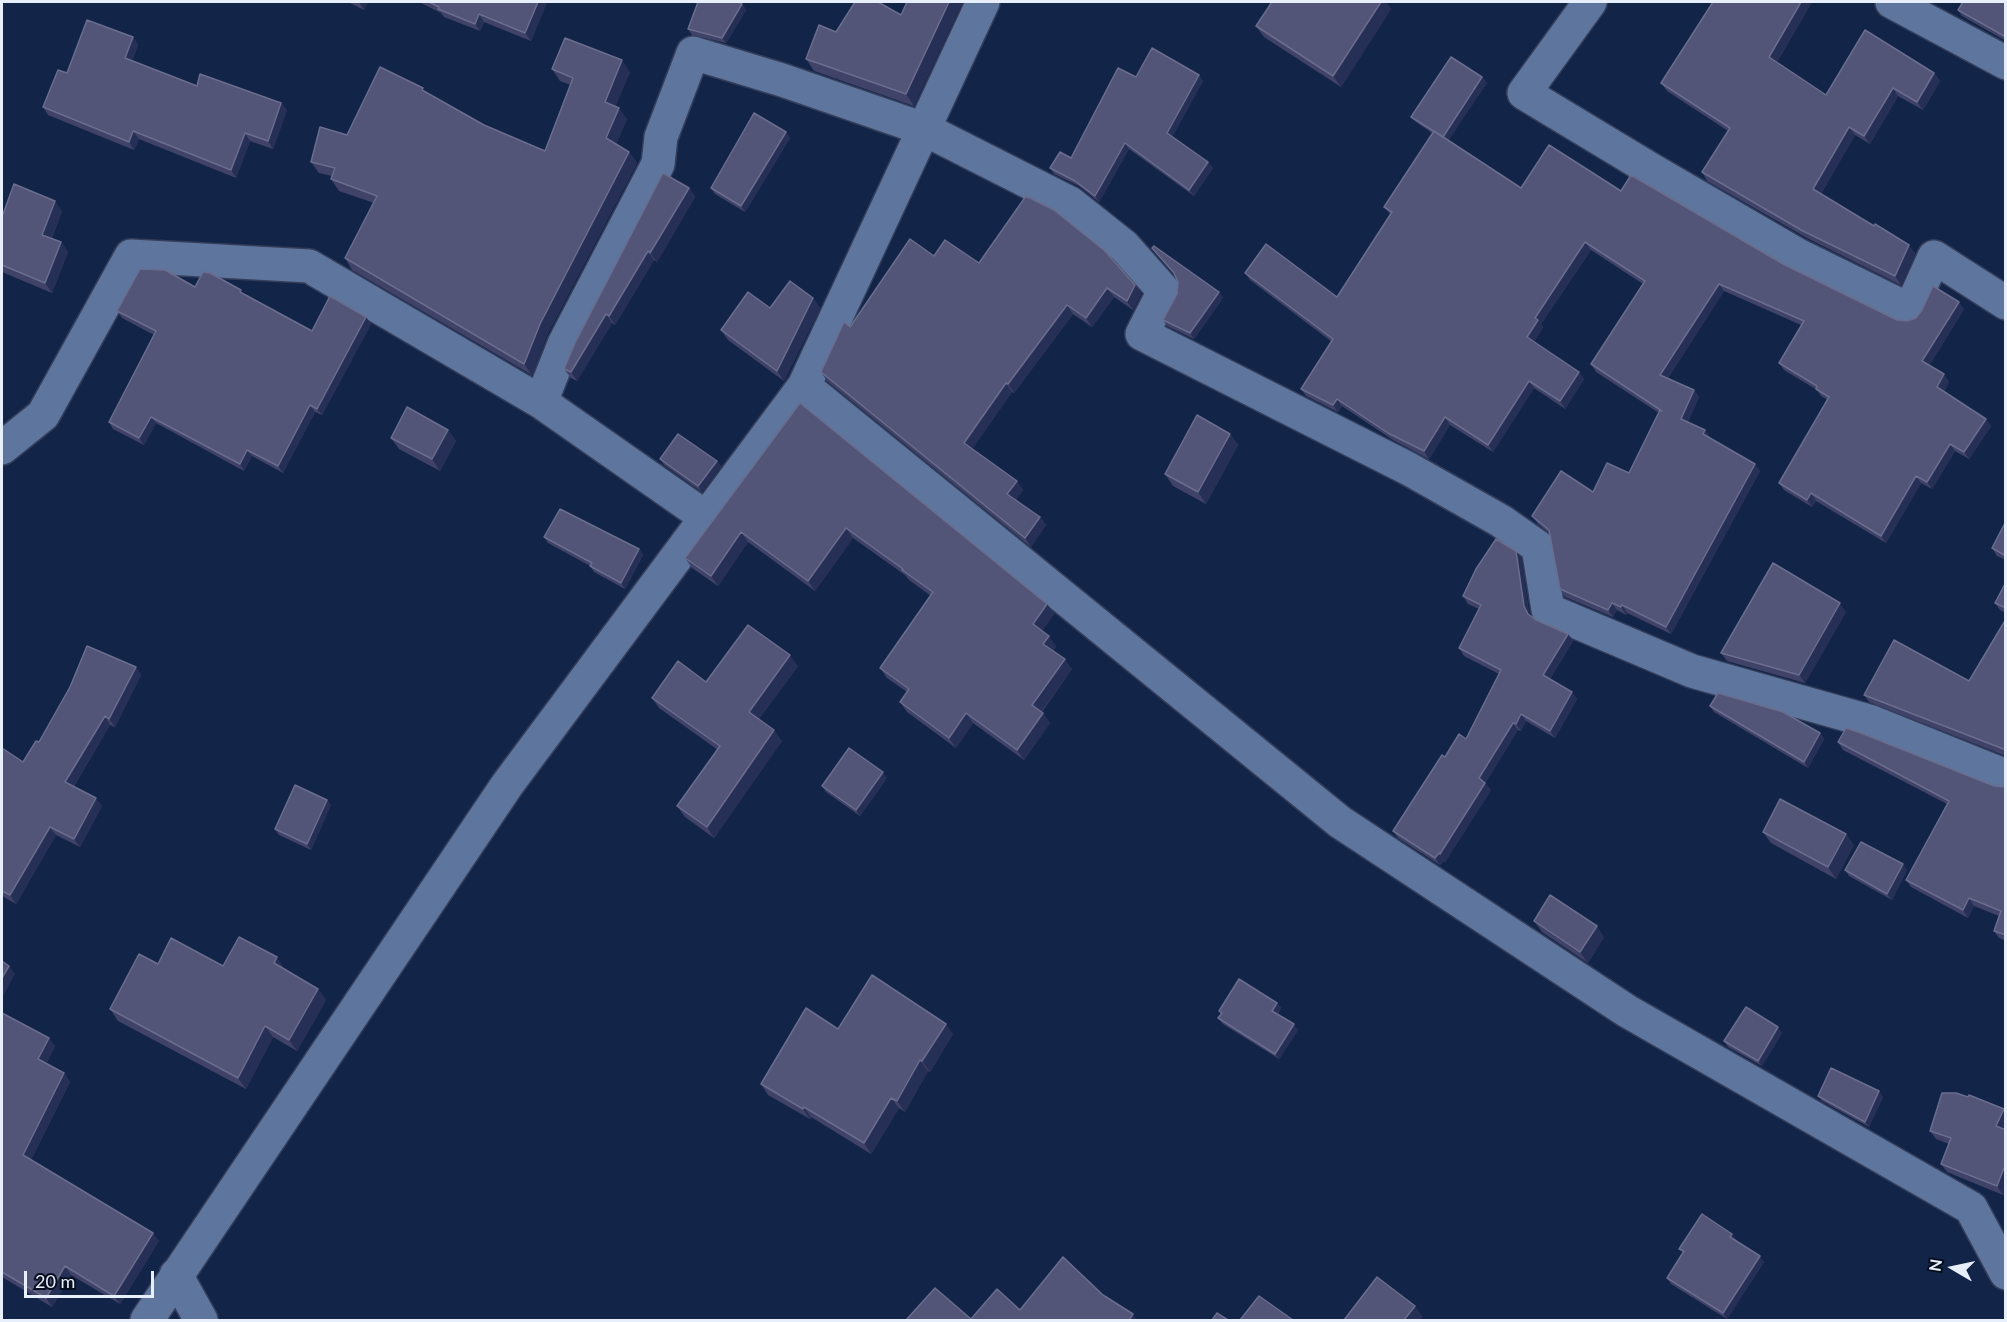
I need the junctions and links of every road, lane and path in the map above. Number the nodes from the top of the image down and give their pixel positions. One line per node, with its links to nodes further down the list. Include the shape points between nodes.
1 (983, 2): 5 (street)
2 (1590, 2): 6 (street, via 1524,93 1798,255 1910,310 1934,257)
3 (1892, 2): 4 (street)
4 (2006, 63)
5 (924, 129): 7 (street); 8 (street, via 693,53 661,136 658,164 564,344); 11 (street, via 1070,203 1124,246 1164,291 1142,334 1409,469 1501,521 1538,547 1548,610 1692,671 1872,722)
6 (2006, 303)
7 (804, 386): 10 (street); 12 (street, via 1340,822 1627,1011 1971,1208)
8 (541, 402): 9 (street, via 309,266 131,256 43,415); 10 (street)
9 (2, 448)
10 (706, 518): 13 (street, via 507,785)
11 (2006, 776)
12 (2006, 1273)
13 (176, 1275): 14 (street); 15 (street)
14 (147, 1320)
15 (201, 1320)

